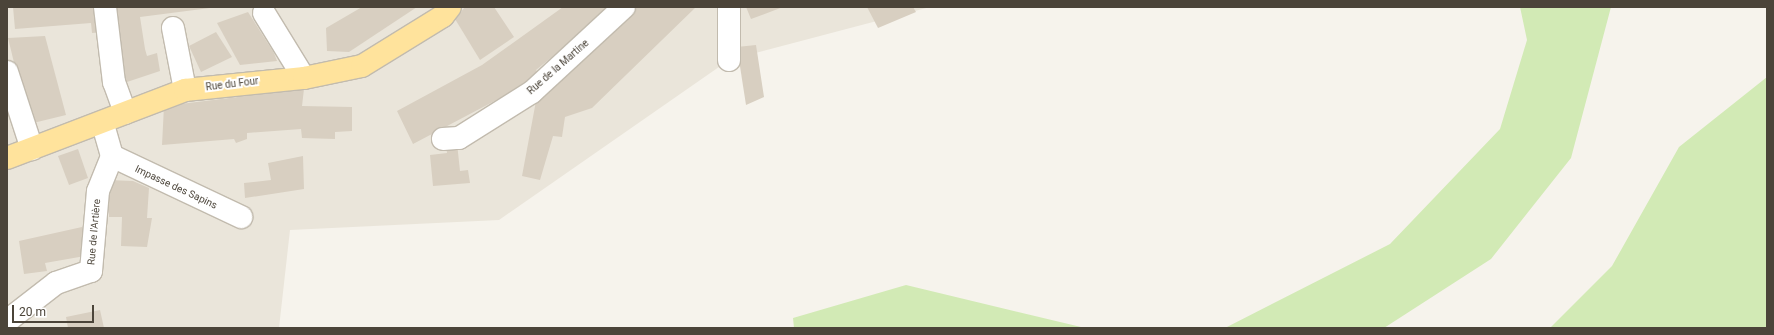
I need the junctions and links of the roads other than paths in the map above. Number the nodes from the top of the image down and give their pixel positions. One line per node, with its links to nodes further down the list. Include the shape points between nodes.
1 (105, 7): 11 (street, via 114,82)
2 (450, 7): 9 (main road, Rue du Four, via 443,16 362,66)
3 (624, 7): 13 (street, Rue de la Martine, via 532,92 459,138)
4 (729, 7): 7 (street)
5 (264, 13): 9 (street)
6 (173, 28): 10 (street)
7 (729, 60)
8 (7, 72): 14 (street)
9 (304, 78): 10 (main road, Rue du Four)
10 (185, 90): 11 (main road, Rue du Four)
11 (125, 113): 12 (main road, Rue du Four)
12 (102, 122): 14 (main road, Rue du Four); 15 (street)
13 (443, 139)
14 (32, 149): 16 (main road, Rue du Four)
15 (112, 156): 17 (street, Impasse des Sapins); 18 (street, Rue de l'Artière, via 98,191 91,271 56,283)
16 (7, 158)
17 (241, 217)
18 (7, 321)

